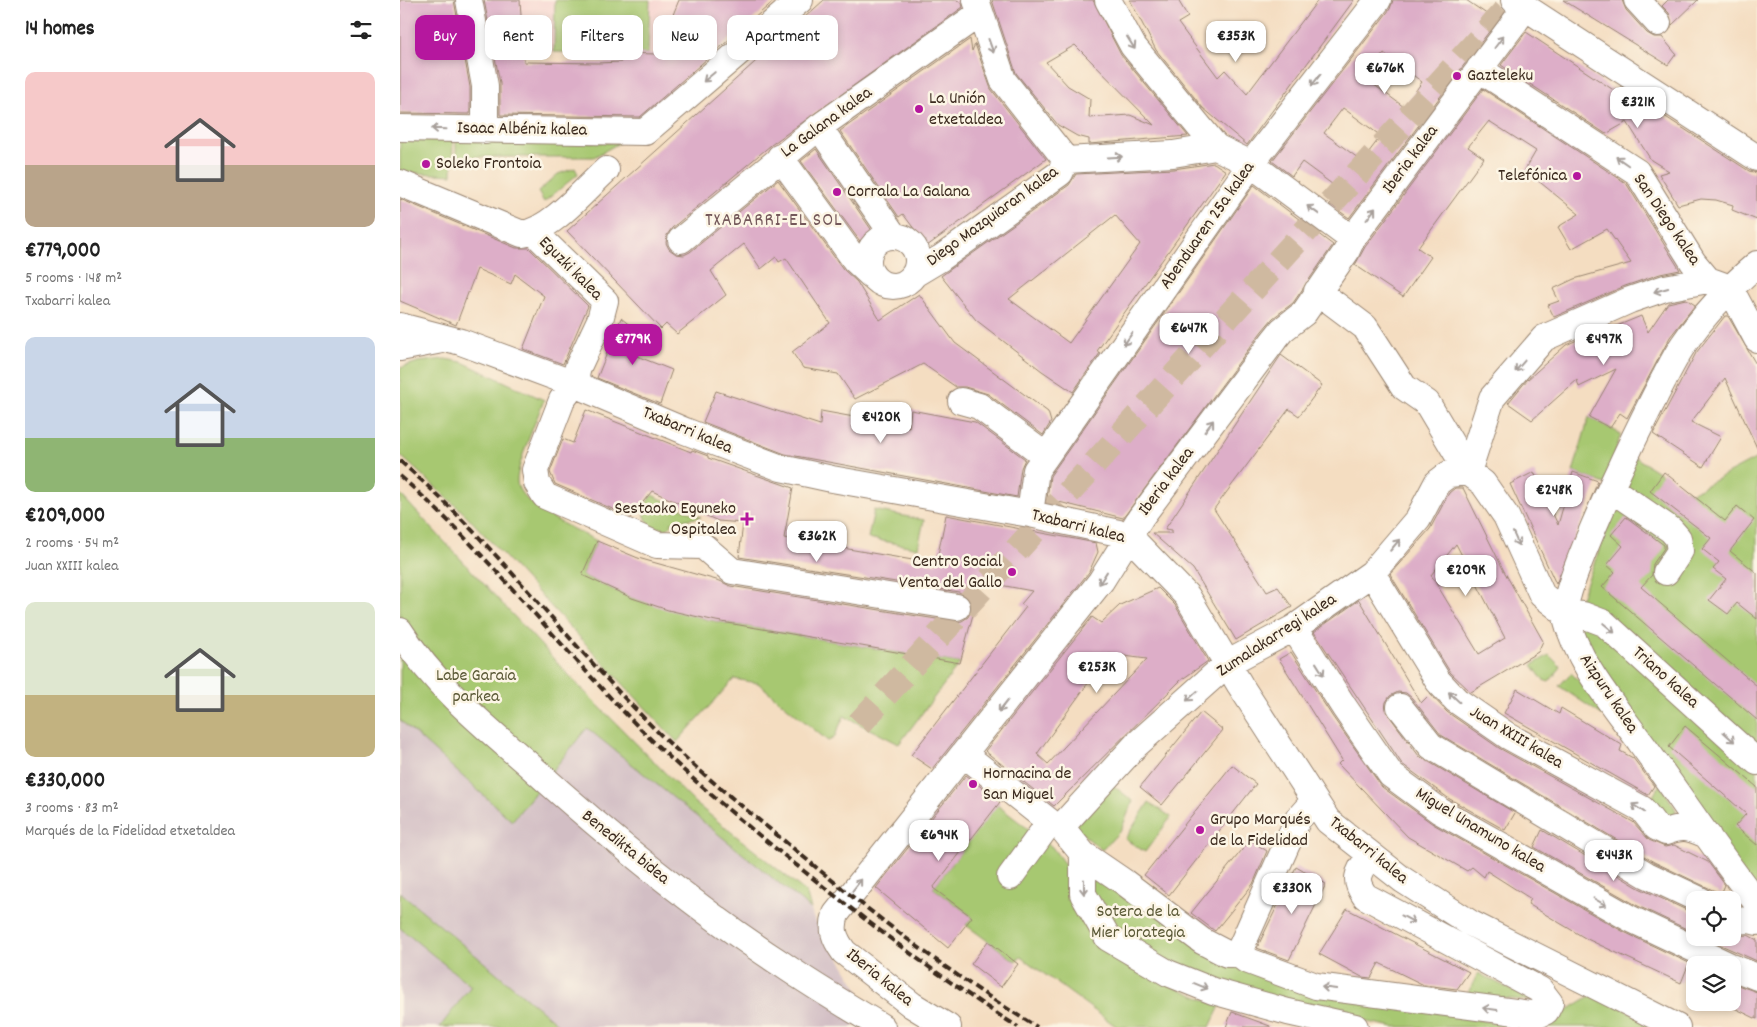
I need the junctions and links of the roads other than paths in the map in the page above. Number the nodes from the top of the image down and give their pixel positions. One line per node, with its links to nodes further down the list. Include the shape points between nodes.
1 (469, 0): 12 (street, via 485,86)
2 (800, 0): 12 (street, Isaac Albéniz kalea, one-way to 12, via 645,132)
3 (1108, 0): 13 (street, one-way to 13, via 1133,46)
4 (1378, 0): 17 (street, Abenduaren 25a kalea, one-way to 17)
5 (1636, 0): 8 (street)
6 (1520, 4): 9 (street, Iberia kalea, one-way to 6); 15 (street)
7 (978, 7): 10 (street, La Galana kalea); 16 (street, one-way to 16, via 1003,80)
8 (1658, 23)
9 (1479, 70): 22 (street, Iberia kalea, one-way to 9); 27 (street, San Diego kalea, one-way to 9, via 1681,246 1637,172)
10 (819, 127): 14 (street, La Galana kalea); 21 (street)
11 (400, 128): 12 (street, Isaac Albéniz kalea, one-way to 11)
12 (485, 131)
13 (1216, 147): 16 (street, Diego Mazquiaran kalea, one-way to 13, via 1173,154); 17 (street)
14 (780, 157): 23 (street, La Galana kalea); 26 (street, via 855,260)
15 (1757, 158)
16 (1066, 160): 25 (street, Diego Mazquiaran kalea, via 1060,173)
17 (1251, 164): 22 (street, one-way to 17); 35 (street, Abenduaren 25a kalea, one-way to 35)
18 (606, 170): 20 (street)
19 (400, 183): 20 (street, Eguzki kalea, via 522,234)
20 (534, 232): 33 (street, Eguzki kalea, via 605,301)
21 (894, 236): 25 (street, via 913,246 918,260); 26 (street, via 872,245 867,260)
22 (1352, 239): 28 (street, Iberia kalea)
23 (681, 240)
24 (1757, 264): 27 (street)
25 (916, 273): 26 (street, via 905,284 890,287)
26 (871, 275)
27 (1719, 284): 31 (street, San Diego kalea); 36 (street, one-way to 36, via 1665,288 1544,338 1492,398); 37 (street, via 1633,437)
28 (1318, 291): 36 (street, via 1365,327 1404,388 1427,403); 39 (street, Iberia kalea, one-way to 28, via 1274,340 1304,312)
29 (400, 326): 30 (street, Txabarri kalea)
30 (452, 339): 32 (street); 33 (street, Txabarri kalea)
31 (1757, 339)
32 (400, 348)
33 (574, 384): 38 (street, Txabarri kalea, via 781,468); 42 (street, via 562,400 536,470 537,483 545,496 657,545 703,546 732,571)
34 (961, 401): 35 (street, via 979,406)
35 (1046, 456): 38 (street, Abenduaren 25a kalea, via 1036,470)
36 (1468, 472): 41 (street, Zumalakarregi kalea, one-way to 36, via 1418,519 1437,483 1449,474); 43 (street, one-way to 43, via 1484,483 1506,516 1542,595)
37 (1611, 489): 40 (street, via 1678,538 1680,551); 43 (street, via 1582,556)
38 (1030, 514): 39 (street, Txabarri kalea)
39 (1128, 535): 46 (street, Txabarri kalea, via 1187,596); 48 (street, Iberia kalea, one-way to 48, via 1102,581)
40 (1666, 572)
41 (1372, 573): 44 (street, Zumalakarregi kalea); 52 (street, Juan XXIII kalea, one-way to 41, via 1689,827 1666,832 1656,827 1642,810 1508,736 1456,700 1438,681)
42 (957, 607)
43 (1564, 612): 49 (street, Triano kalea, one-way to 49, via 1604,623); 52 (street, Aizpuru kalea, via 1580,656)
44 (1294, 628): 46 (street, Zumalakarregi kalea); 62 (street, Miguel Unamuno kalea, one-way to 62, via 1391,775 1440,811 1631,919)
45 (400, 631): 67 (street, Benedikta bidea, via 426,667 460,704 635,856 782,965)
46 (1228, 663): 50 (street, Txabarri kalea); 51 (street, Zumalakarregi kalea, one-way to 51, via 1136,745)
47 (1400, 707): 56 (street, via 1430,746 1638,870)
48 (965, 755): 51 (street); 68 (street, Iberia kalea, one-way to 48, via 859,966 836,940 832,926 836,914)
49 (1757, 762)
50 (1314, 801): 54 (street, Txabarri kalea, via 1328,821); 61 (street, via 1298,819)
51 (1055, 824): 53 (street); 55 (street, Zumalakarregi kalea)
52 (1708, 836): 57 (street, Aizpuru kalea)
53 (1083, 854): 61 (street, via 1202,941 1227,954); 66 (street, one-way to 66, via 1083,894 1108,938 1168,973)
54 (1370, 855): 60 (street, Txabarri kalea, via 1419,891); 63 (street, one-way to 63, via 1358,875 1358,887 1365,896)
55 (1010, 877)
56 (1686, 893)
57 (1757, 903)
58 (1741, 920): 59 (street)
59 (1757, 922)
60 (1504, 940): 63 (street); 70 (street, Txabarri kalea)
61 (1238, 954): 63 (street, one-way to 61, via 1540,990 1550,1003 1546,1011 1538,1015 1316,986 1246,960)
62 (1709, 956)
63 (1490, 963)
64 (1741, 970): 65 (street)
65 (1757, 976)
66 (1286, 1019): 69 (street)
67 (881, 1026)
68 (948, 1027)
69 (1355, 1027)
70 (1677, 1027)

